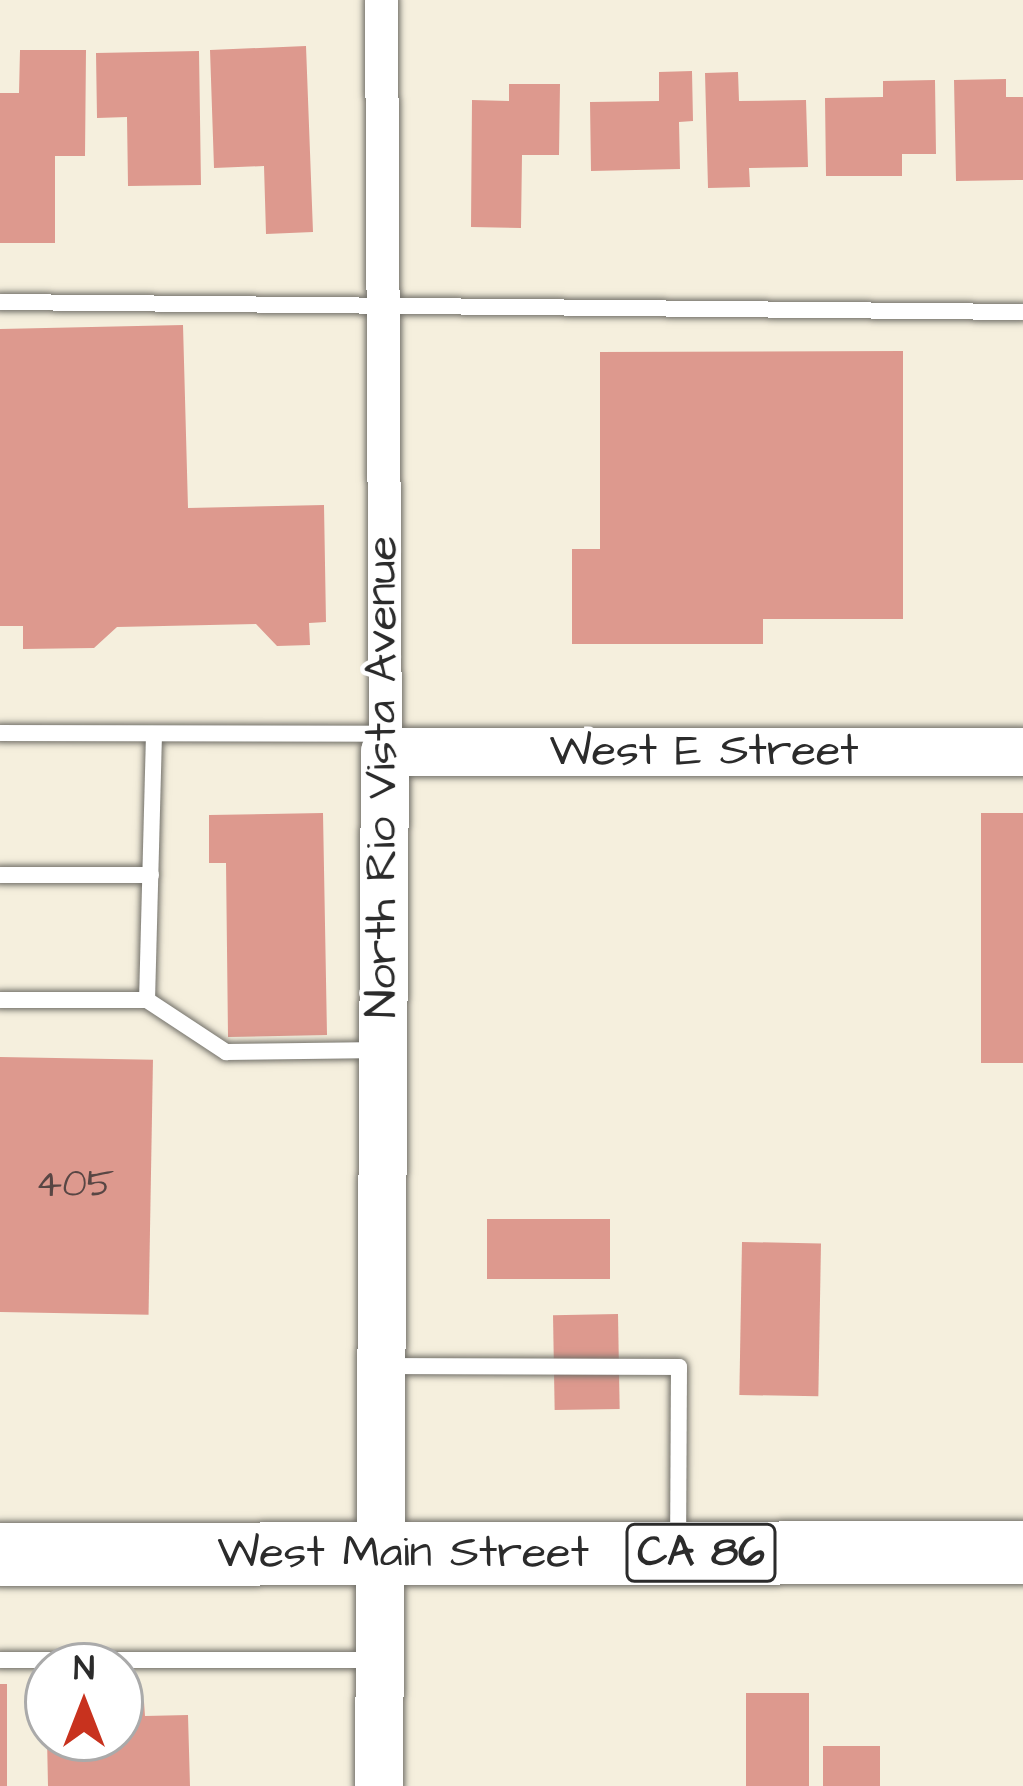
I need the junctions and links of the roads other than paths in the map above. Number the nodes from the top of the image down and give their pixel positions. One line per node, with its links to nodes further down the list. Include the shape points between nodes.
1 (381, 0): 3 (street, North Rio Vista Avenue)
2 (0, 302): 3 (lane)
3 (382, 303): 4 (lane); 7 (street, North Rio Vista Avenue)
4 (1023, 312)
5 (0, 733): 6 (lane)
6 (154, 734): 7 (lane); 10 (lane)
7 (385, 743): 8 (street, West E Street); 13 (street, North Rio Vista Avenue)
8 (1023, 752)
9 (0, 875): 10 (lane)
10 (151, 875): 12 (lane)
11 (0, 1000): 12 (lane)
12 (147, 1000): 13 (lane, via 226,1052)
13 (382, 1050): 14 (street, North Rio Vista Avenue)
14 (381, 1366): 16 (lane, via 679,1367); 18 (street, North Rio Vista Avenue)
15 (1023, 1552): 16 (highway, West Main Street / CA 86)
16 (678, 1553): 18 (highway, West Main Street / CA 86)
17 (0, 1554): 18 (highway, West Main Street / CA 86)
18 (380, 1554): 20 (street, North Rio Vista Avenue)
19 (0, 1660): 20 (lane)
20 (379, 1660): 21 (street, North Rio Vista Avenue)
21 (379, 1786)

